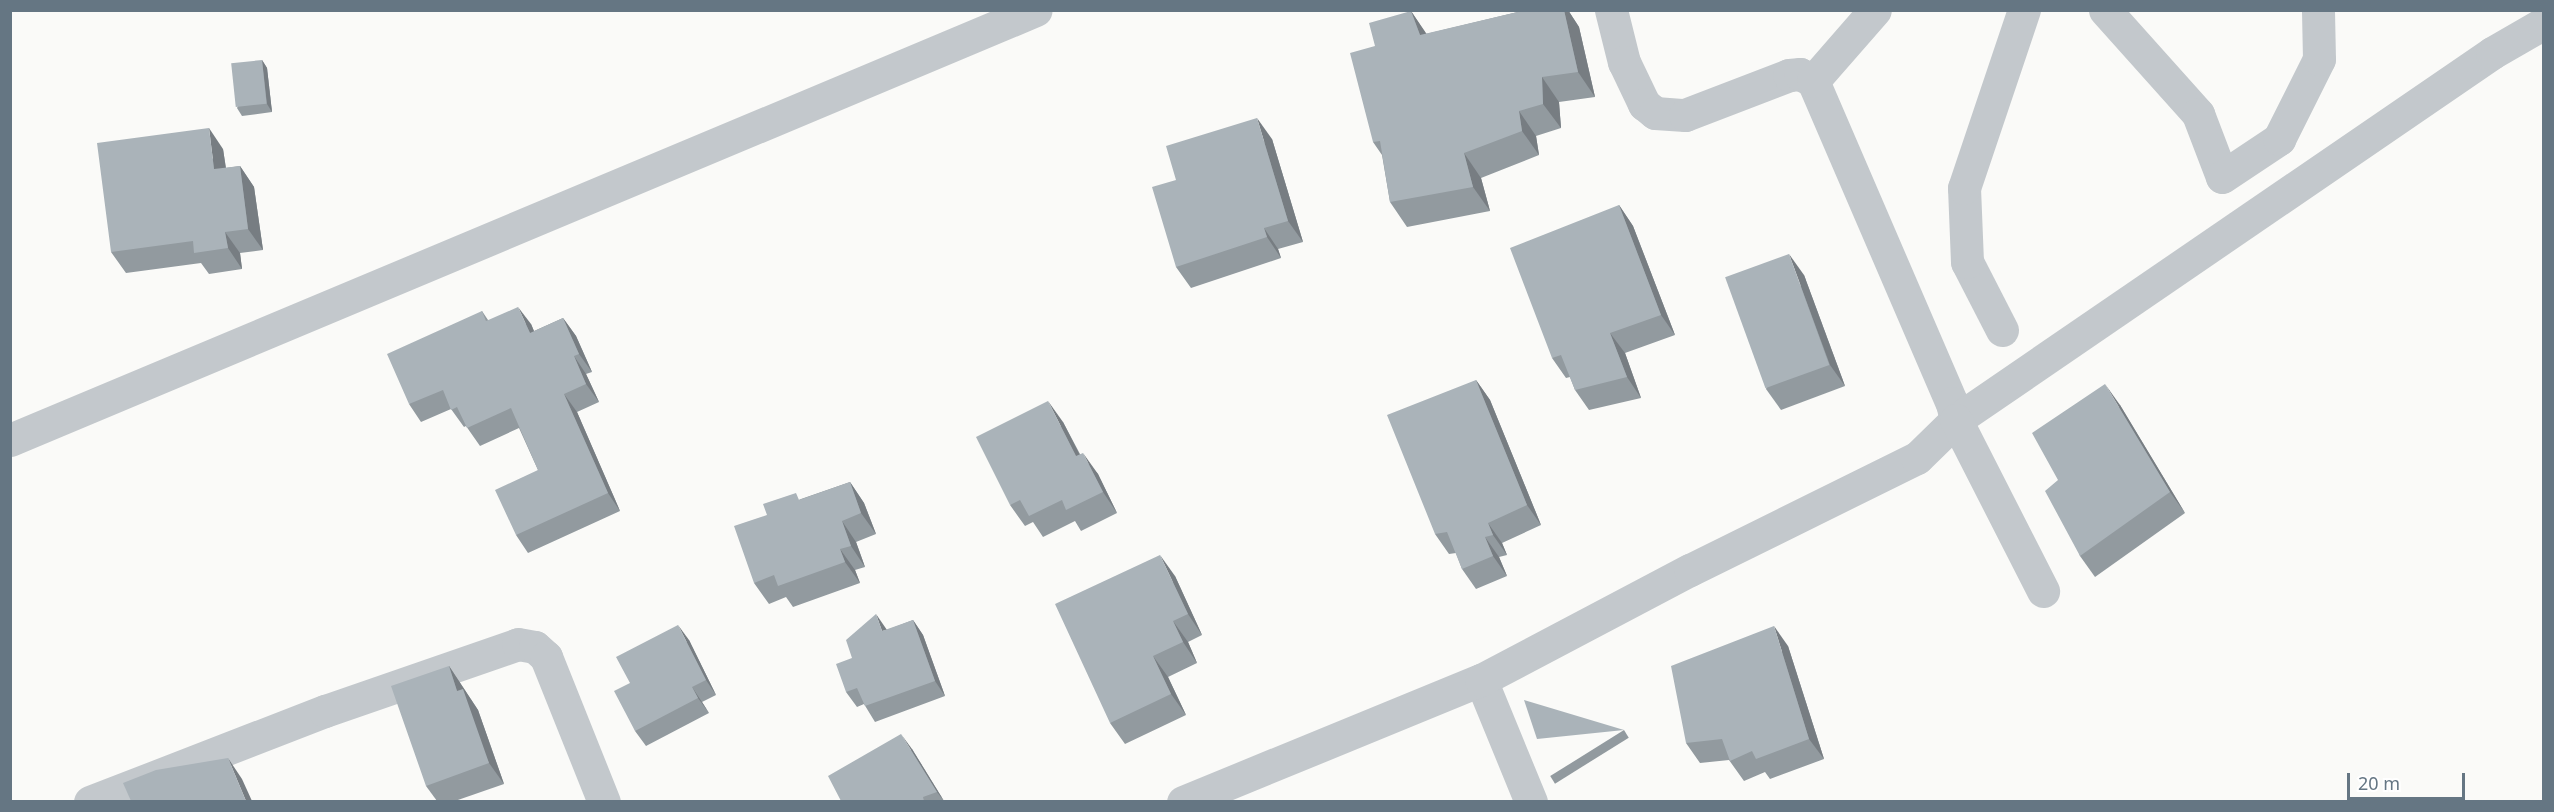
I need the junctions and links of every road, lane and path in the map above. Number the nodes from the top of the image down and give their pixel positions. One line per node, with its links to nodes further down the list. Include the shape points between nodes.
1 (1036, 10): 11 (street)
2 (1611, 10): 8 (street, via 1624,62 1644,104 1655,113 1685,115 1789,75 1800,74)
3 (1875, 10): 8 (street)
4 (2024, 10): 9 (street, via 1964,188 1967,262)
5 (2105, 10): 6 (street, via 2198,114 2222,177 2279,139 2319,59)
6 (2318, 10)
7 (2544, 23): 10 (street, via 2482,60)
8 (1813, 81): 10 (street)
9 (2002, 330)
10 (1956, 420): 12 (street); 13 (street, via 1917,458 1690,570)
11 (10, 440)
12 (2043, 591)
13 (1481, 680): 16 (street); 17 (street)
14 (90, 801): 15 (street, via 325,711 518,644 535,647 546,657)
15 (604, 801)
16 (1183, 801)
17 (1531, 801)

